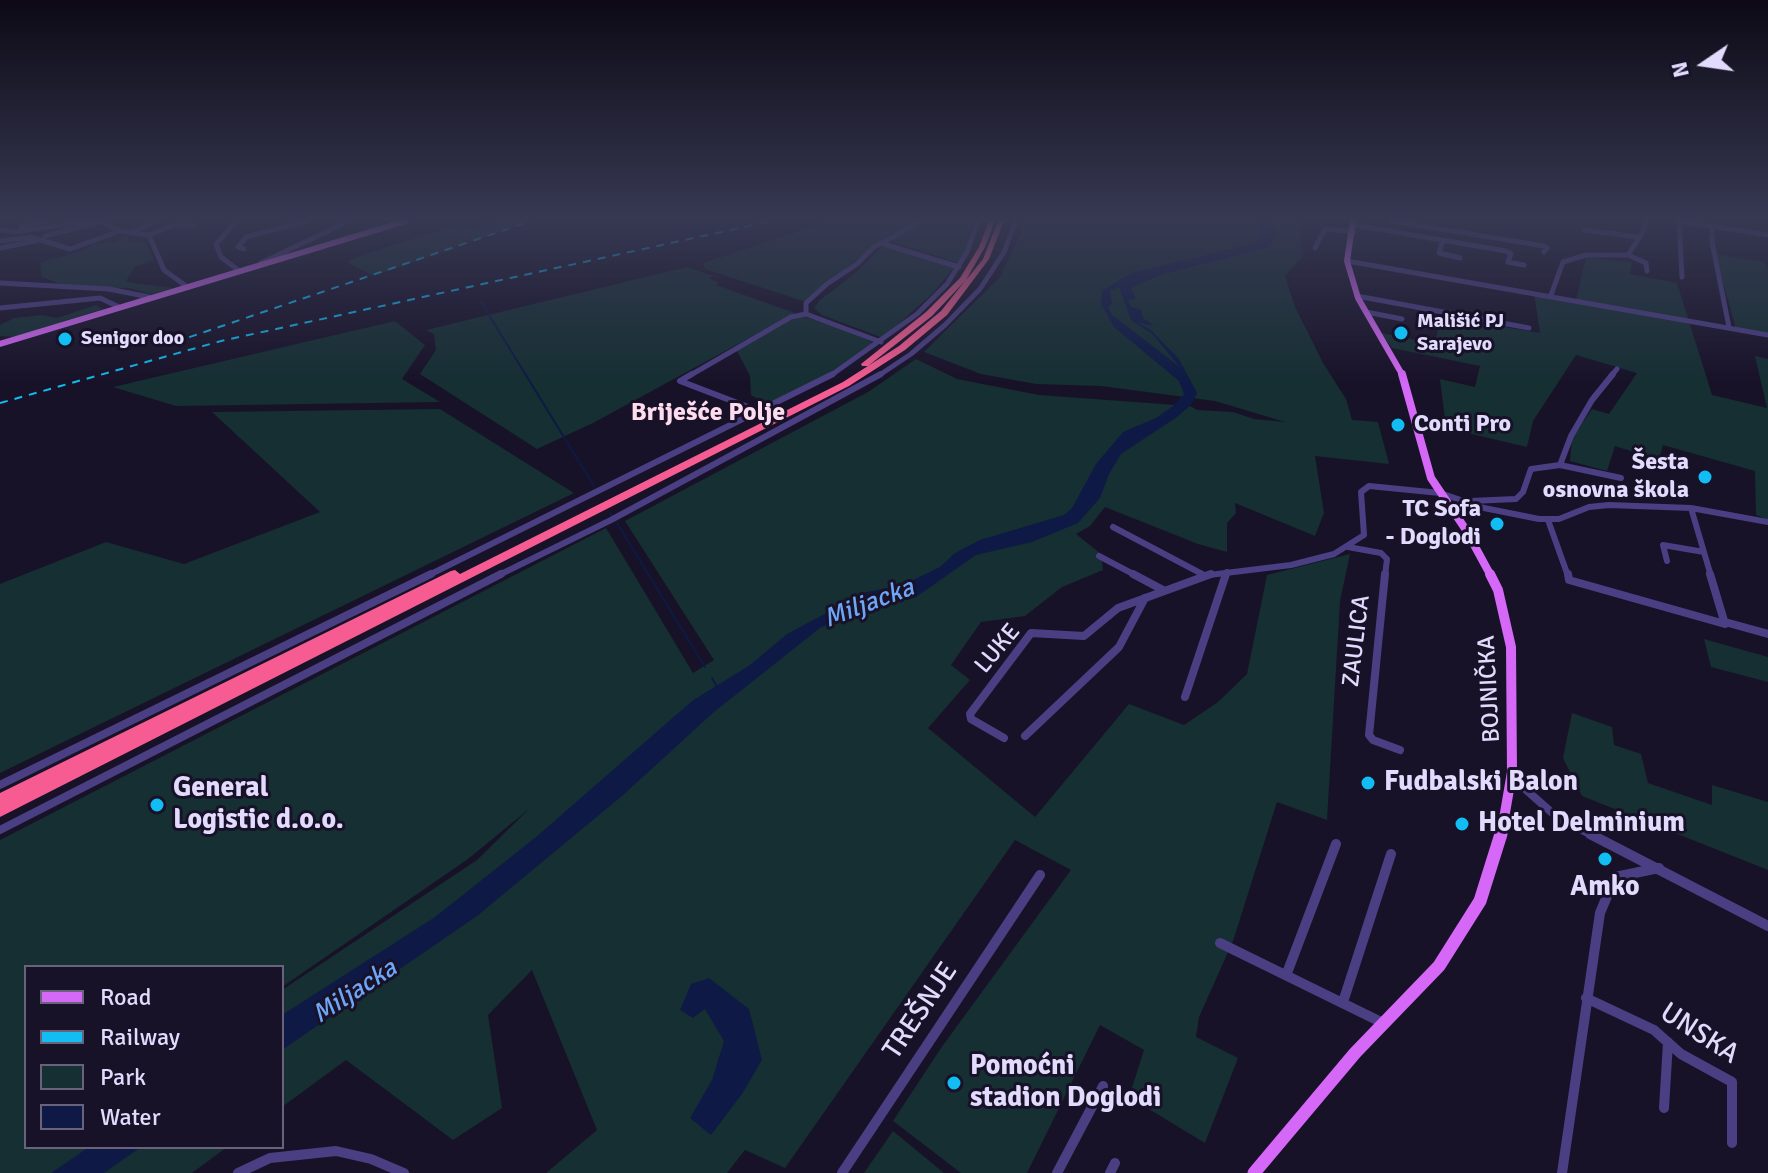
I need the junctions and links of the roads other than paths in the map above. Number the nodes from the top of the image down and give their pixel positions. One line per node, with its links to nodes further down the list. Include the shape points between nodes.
1 (172, 276): 13 (street)
2 (219, 276): 13 (main road)
3 (841, 276): 20 (street, via 812,297 804,306)
4 (951, 276): 25 (street, via 917,314)
5 (963, 276): 53 (highway, via 939,305 831,385)
6 (974, 276): 54 (highway, via 944,313 846,384)
7 (989, 276): 55 (street, via 945,325 863,386)
8 (1351, 276): 15 (main road, BOJNIČKA)
9 (1435, 276): 14 (street)
10 (1556, 276): 14 (street)
11 (1719, 276): 22 (street)
12 (0, 283): 16 (street, via 109,289)
13 (186, 286): 16 (main road)
14 (1551, 295): 22 (street)
15 (1357, 296): 19 (main road, BOJNIČKA); 23 (street)
16 (149, 297): 17 (main road)
17 (119, 307): 18 (street, via 95,298); 26 (main road)
18 (0, 308)
19 (1366, 312): 21 (street); 31 (main road, BOJNIČKA, via 1402,374 1431,478)
20 (806, 314): 25 (street); 28 (street, via 791,317 680,381)
21 (1402, 319)
22 (1729, 327): 24 (street)
23 (1529, 328)
24 (1768, 335)
25 (881, 342): 28 (street)
26 (0, 344)
27 (1617, 369): 29 (street, via 1585,412)
28 (762, 412): 52 (street)
29 (1560, 465): 30 (street); 32 (street, via 1531,469 1516,499)
30 (1621, 478)
31 (1440, 493): 32 (street); 37 (street, via 1365,488 1360,499 1364,535); 51 (main road, BOJNIČKA, via 1498,590 1511,647)
32 (1464, 501): 34 (street)
33 (1691, 508): 34 (street, via 1598,505); 35 (street); 38 (street)
34 (1548, 520): 45 (street, via 1569,580)
35 (1768, 522)
36 (1113, 527): 42 (street)
37 (1348, 547): 41 (street, LUKE, via 1291,565); 50 (street, ZAULICA, via 1387,559 1369,735)
38 (1704, 552): 40 (street, via 1663,545); 45 (street)
39 (1099, 556): 43 (street)
40 (1667, 561)
41 (1227, 572): 42 (street, LUKE); 47 (street)
42 (1204, 575): 43 (street, LUKE)
43 (1163, 590): 44 (street, LUKE)
44 (1145, 598): 48 (street, via 1119,647); 49 (street, LUKE, via 1118,608 1084,636 1028,636 970,714)
45 (1725, 622): 46 (street)
46 (1768, 634)
47 (1185, 697)
48 (1025, 736)
49 (1004, 738)
50 (1400, 750)
51 (1512, 772): 58 (street, via 1559,819); 65 (main road, BOJNIČKA, via 1503,829 1480,901 1439,966)
52 (0, 785)
53 (0, 799)
54 (0, 811)
55 (0, 830)
56 (1336, 844): 62 (street)
57 (1391, 854): 64 (street)
58 (1659, 868): 60 (street); 63 (street, via 1611,882 1600,913)
59 (1040, 875): 72 (street, TREŠNJE)
60 (1768, 926)
61 (1220, 943): 62 (street)
62 (1287, 973): 64 (street)
63 (1586, 998): 66 (street, UNSKA); 75 (street)
64 (1343, 1002): 65 (street)
65 (1383, 1023): 74 (main road, BOJNIČKA)
66 (1668, 1042): 68 (street); 69 (street, UNSKA, via 1732,1082)
67 (1103, 1086): 73 (street)
68 (1664, 1108)
69 (1732, 1143)
70 (238, 1173): 71 (street, via 270,1158 336,1151)
71 (404, 1173)
72 (842, 1173)
73 (1057, 1173)
74 (1254, 1173)
75 (1562, 1173)

